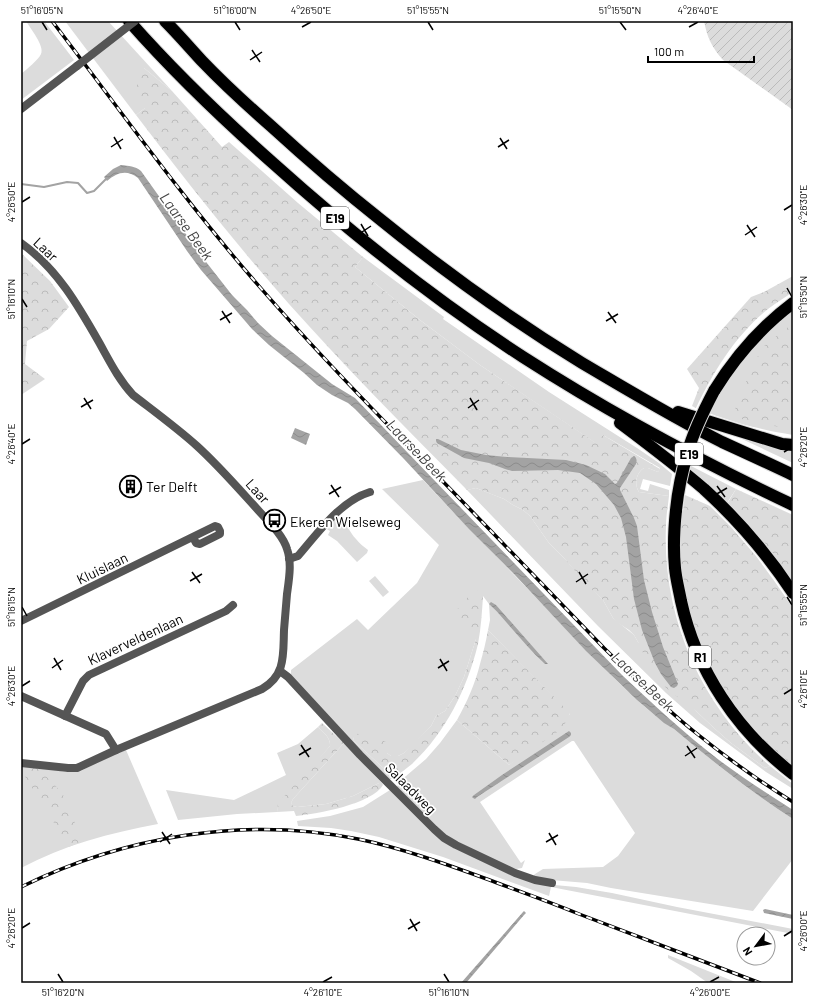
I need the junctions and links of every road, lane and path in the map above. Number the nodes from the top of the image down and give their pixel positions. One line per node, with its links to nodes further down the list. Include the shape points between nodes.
1 (129, 21): 7 (highway, E19, via 187,83 236,130 354,234 522,357)
2 (135, 21): 4 (street, bridge)
3 (165, 21): 8 (highway, E19, via 250,108 353,198 415,247 546,340)
4 (21, 109)
5 (21, 243): 14 (street, Laar, via 39,257 66,288 125,386 196,445 228,476 283,540)
6 (793, 303): 23 (highway, R1, bridge, via 745,347 724,374 699,420 678,490 674,538 675,570 684,615 704,667 721,698 745,729)
7 (587, 397): 12 (highway, E19, via 680,449); 15 (highway, E19, via 675,466 721,506 753,540)
8 (652, 404): 9 (highway, E19, via 782,444); 10 (highway, E19, via 721,441)
9 (793, 445)
10 (793, 475)
11 (370, 492): 14 (street, via 349,502 298,556)
12 (793, 505)
13 (193, 537): 17 (street, Kluislaan)
14 (289, 559): 18 (street, Laar)
15 (793, 594)
16 (233, 605): 20 (street, Klaverveldenlaan, via 226,611 89,675 83,681)
17 (21, 621)
18 (280, 671): 21 (street, via 274,681 262,689); 24 (street, Salaadweg, via 360,756 444,838 515,873)
19 (21, 696): 20 (street)
20 (65, 716): 21 (street, via 106,734)
21 (116, 750): 22 (street, via 77,768)
22 (21, 763)
23 (793, 774)
24 (552, 883)

